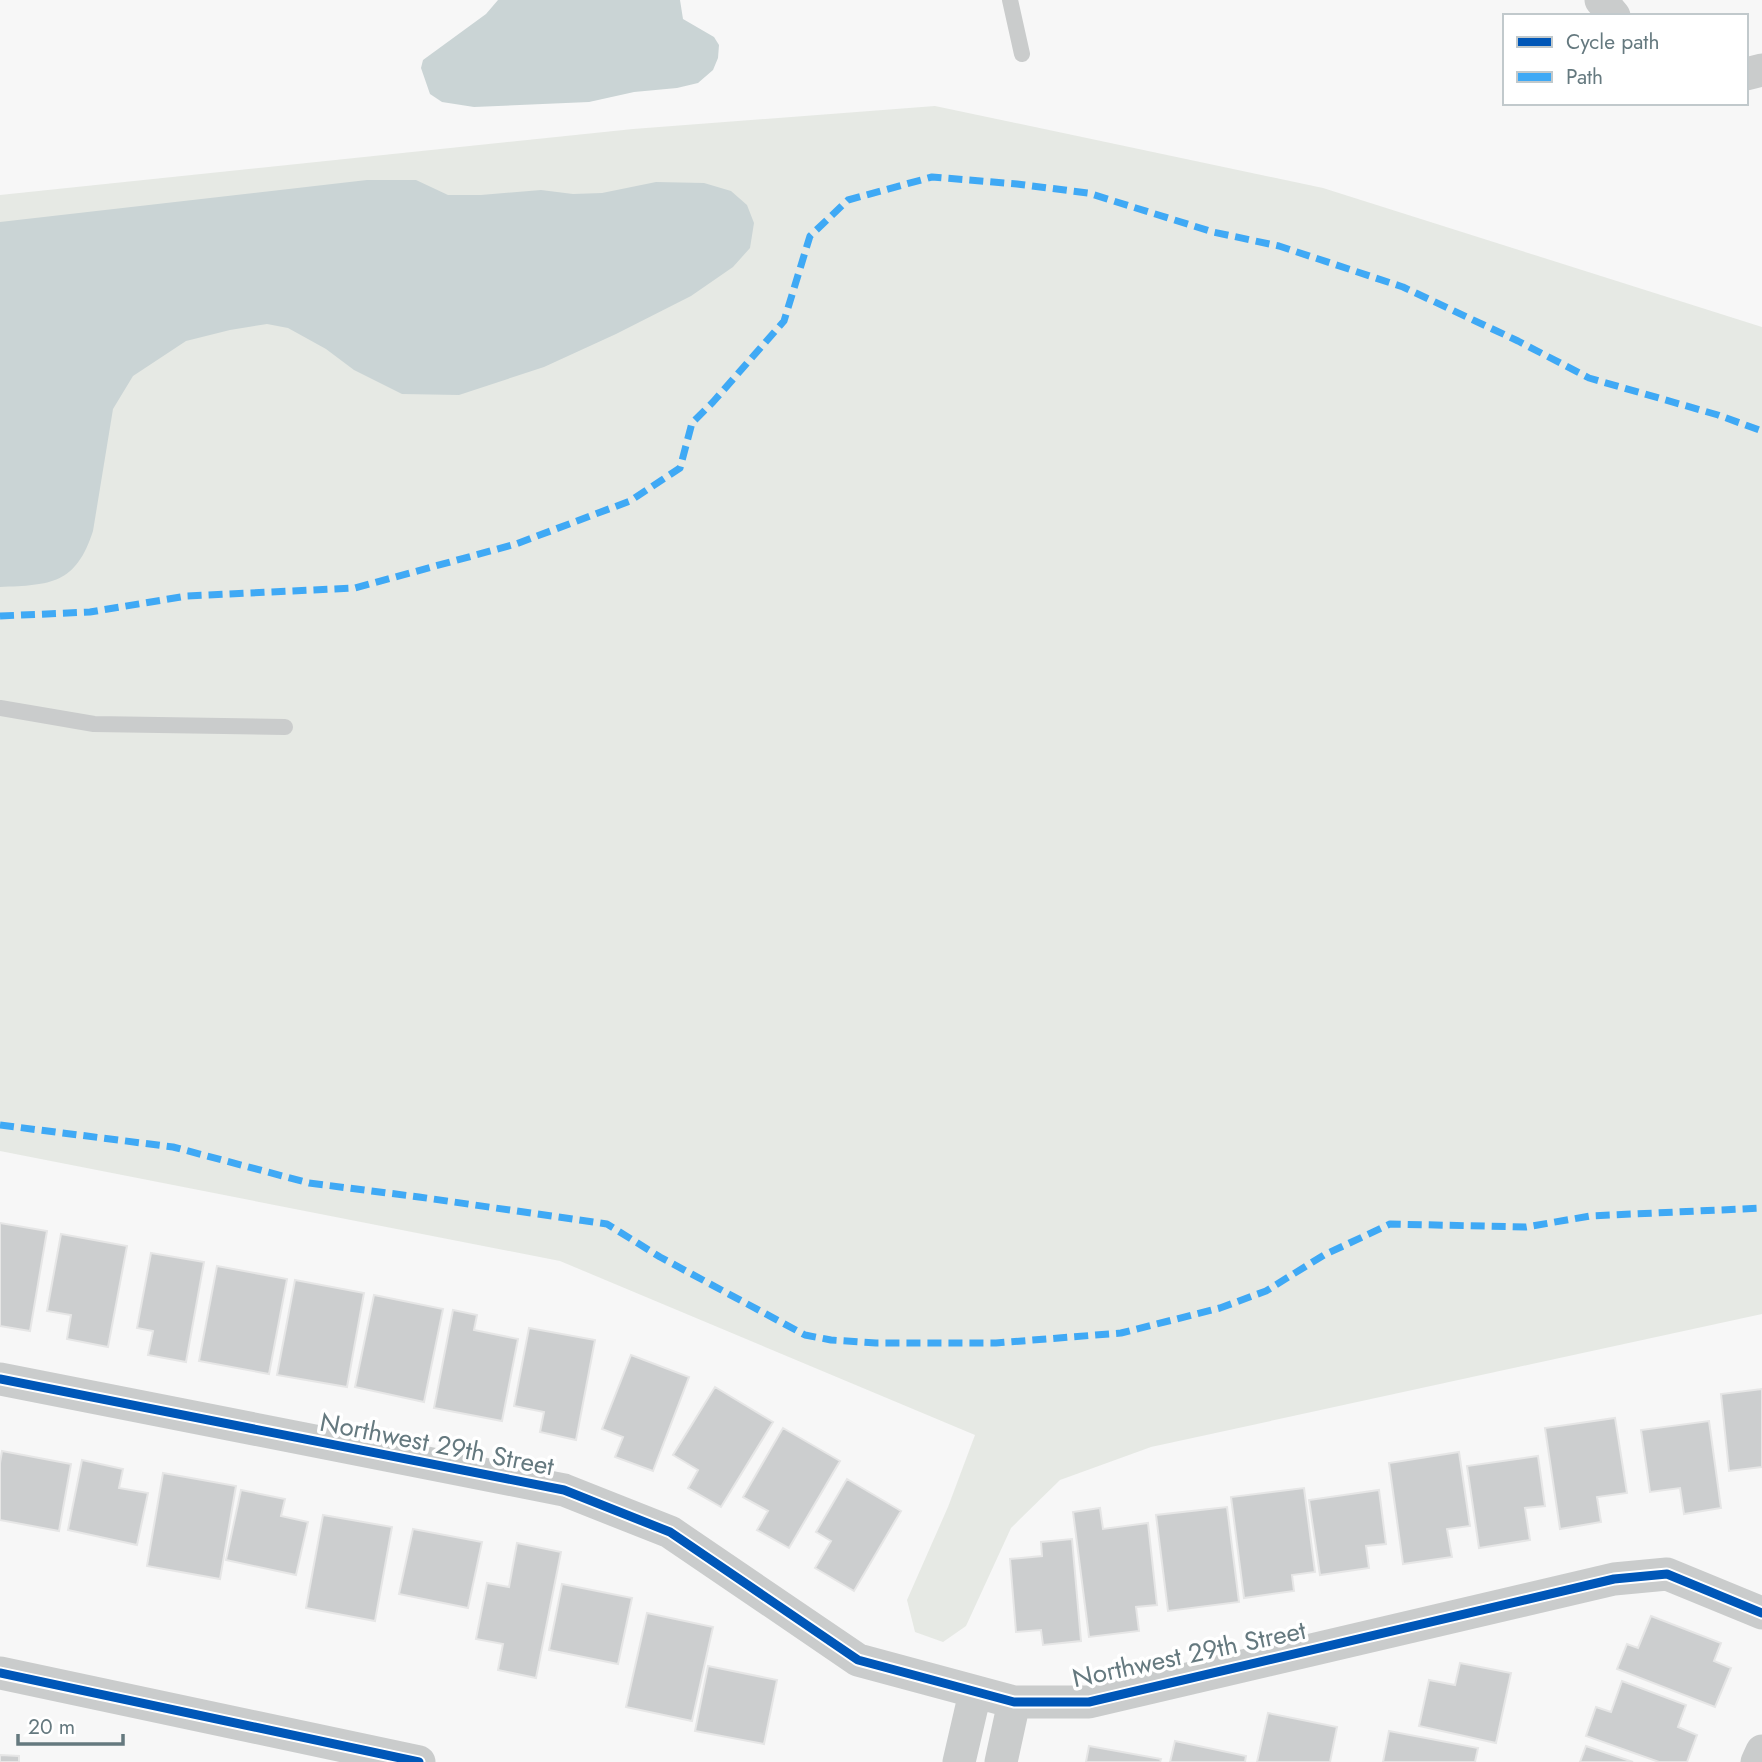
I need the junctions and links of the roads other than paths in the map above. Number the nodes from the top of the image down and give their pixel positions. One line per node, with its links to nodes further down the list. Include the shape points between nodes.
1 (1010, 0): 4 (lane)
2 (1601, 0): 3 (street)
3 (1612, 14)
4 (1022, 54)
5 (0, 708): 6 (lane, via 94,724)
6 (285, 727)
7 (0, 1379): 10 (street, Northwest 29th Street, via 564,1490 670,1532 858,1660)
8 (1762, 1614): 11 (street, Northwest 29th Street, via 1667,1574 1627,1578 1089,1702)
9 (0, 1673): 13 (street)
10 (975, 1693): 11 (street, Northwest 29th Street); 14 (street)
11 (1014, 1702): 15 (street)
12 (1762, 1751): 16 (street)
13 (419, 1762)
14 (959, 1762)
15 (1001, 1762)
16 (1757, 1762)

